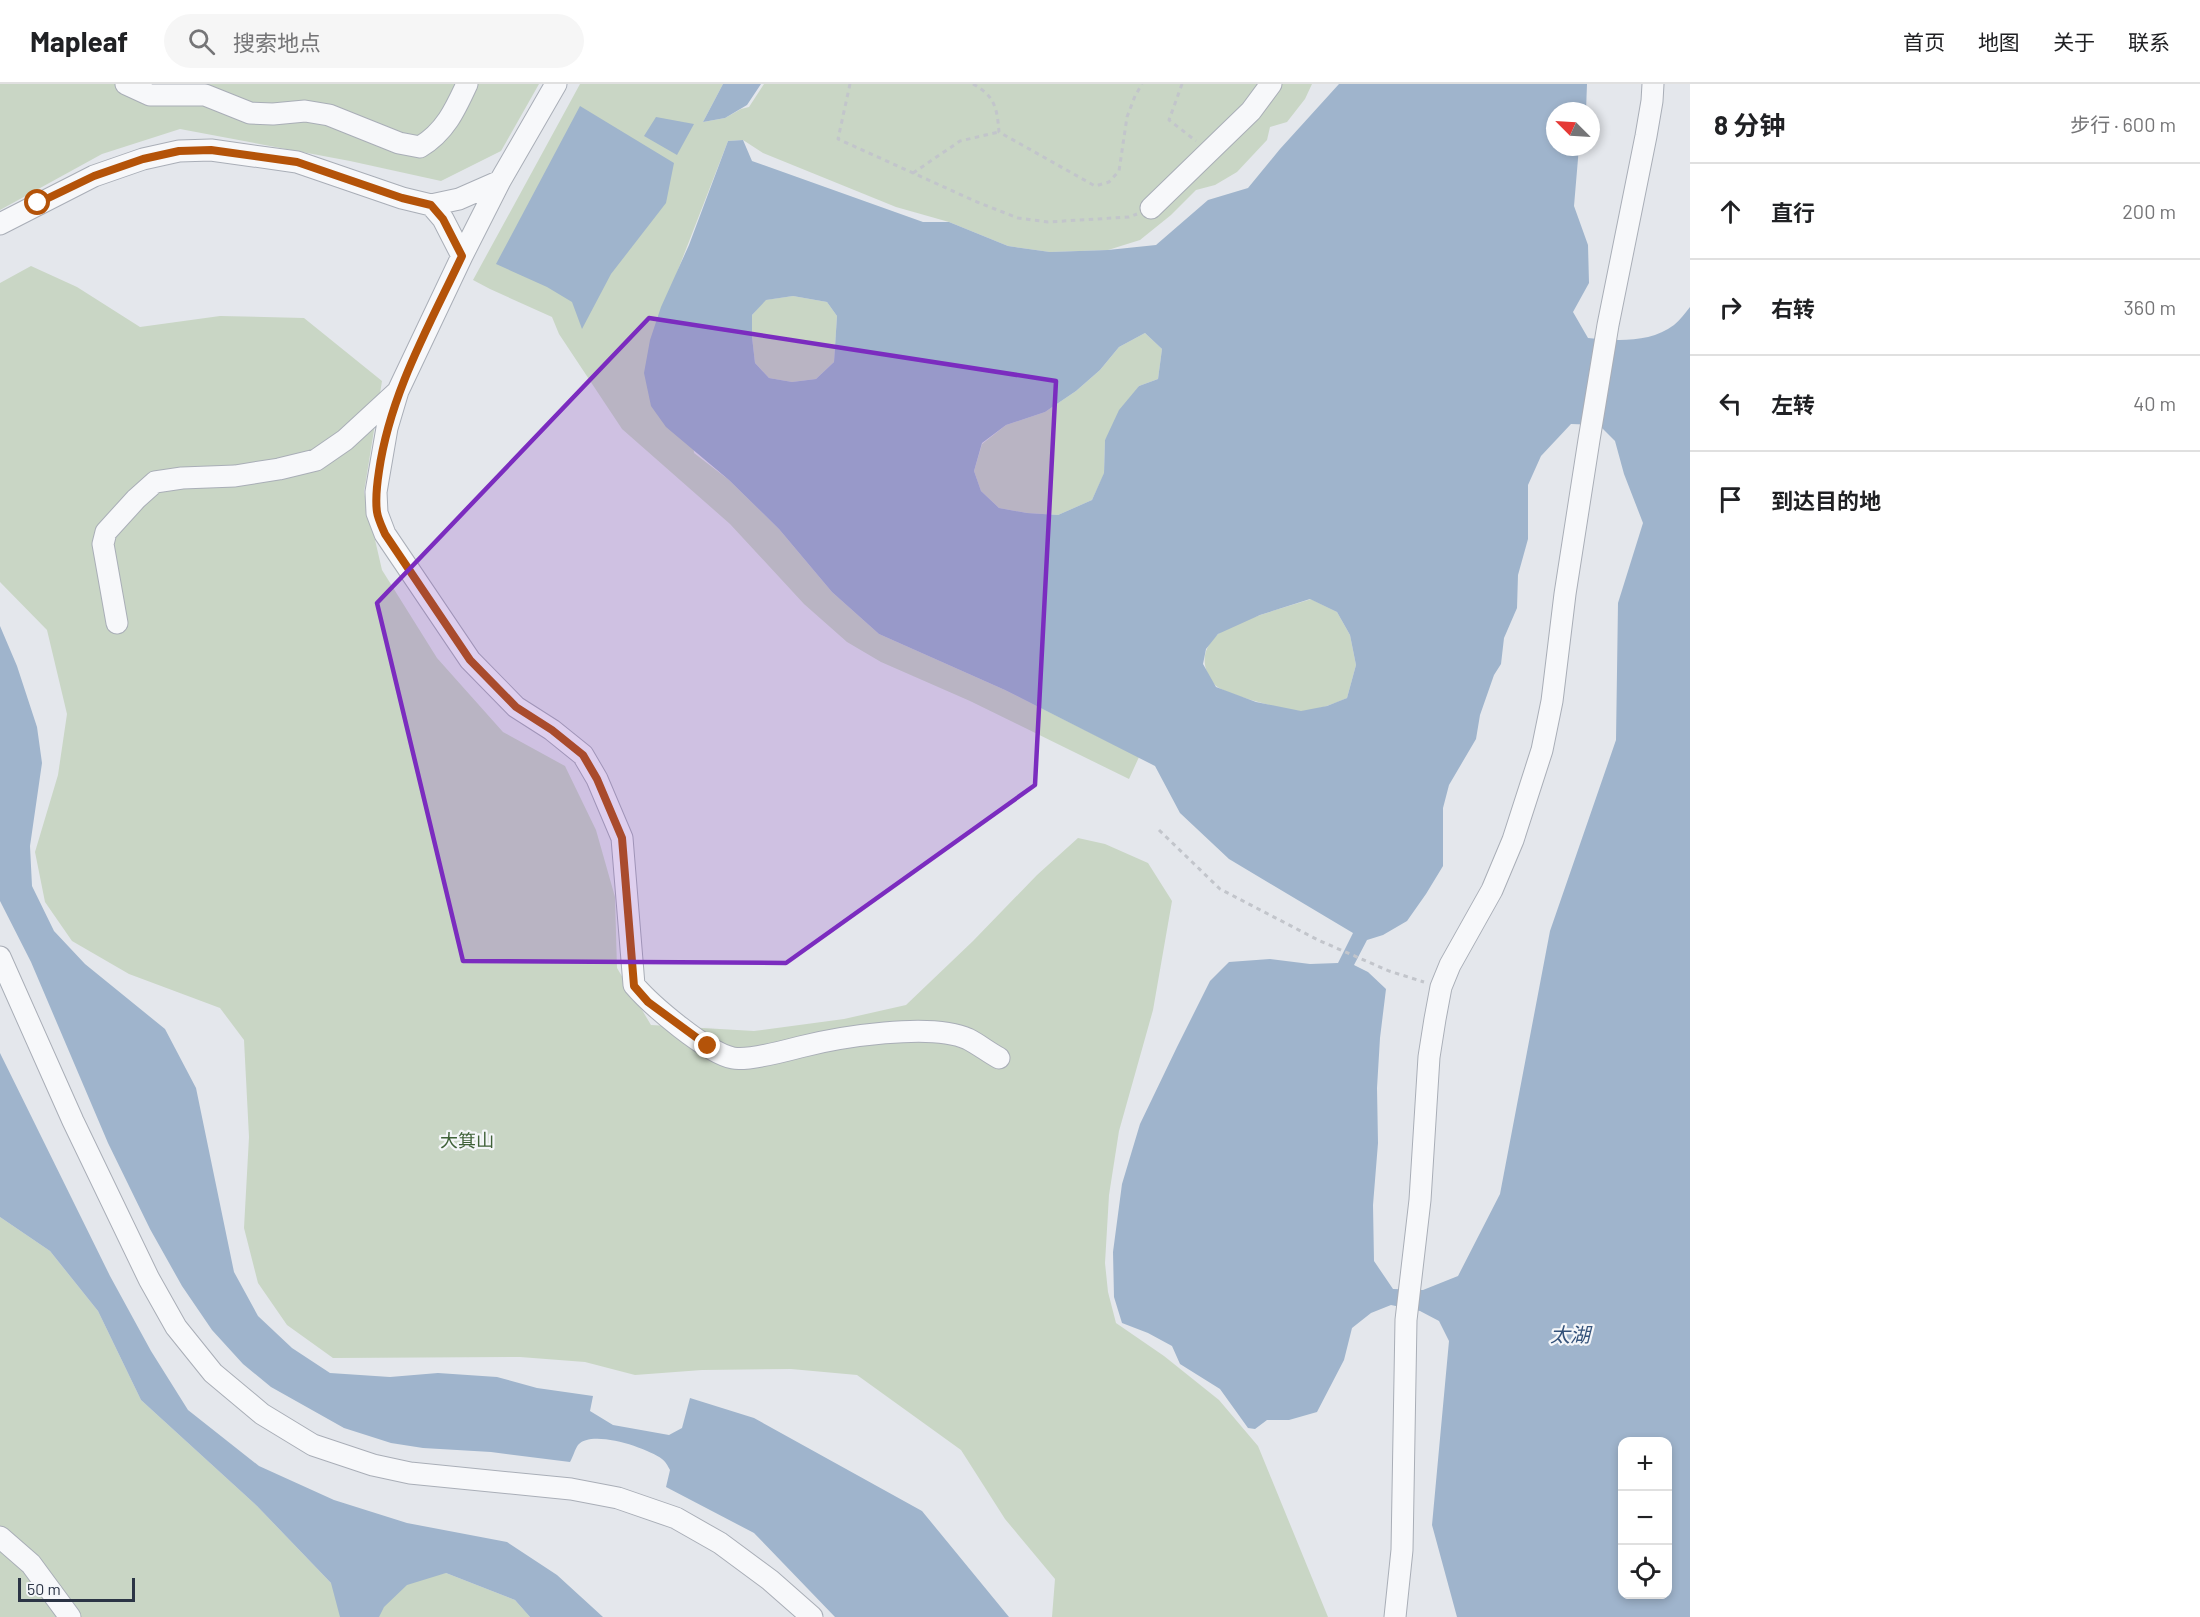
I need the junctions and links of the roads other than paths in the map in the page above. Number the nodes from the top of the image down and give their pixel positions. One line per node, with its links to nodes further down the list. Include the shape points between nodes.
1 (126, 84): 2 (street, via 150,95 205,95 250,113 305,111 328,115 420,147 436,138)
2 (467, 84)
3 (556, 84): 6 (street)
4 (1271, 84): 8 (street, via 1251,111)
5 (1653, 84): 18 (street, via 1608,325 1542,750 1492,890 1441,987 1429,1057 1420,1200 1406,1320 1401,1550)
6 (500, 181): 7 (street, via 459,199); 10 (street)
7 (431, 205): 9 (street, via 297,162 211,150 179,151 94,176); 10 (street)
8 (1151, 208)
9 (0, 224)
10 (462, 256): 11 (street)
11 (398, 391): 12 (street, via 345,440 316,460 235,476 155,482 106,532 103,544); 14 (street, via 376,492 377,513 385,534 470,660 516,707 583,755 592,771 622,838 634,986 648,1002 708,1046 733,1058 907,1030 966,1038)
12 (117, 623)
13 (0, 957): 17 (street, via 73,1121 176,1327 213,1373 262,1414 313,1445 374,1465 410,1473 571,1489 618,1498 675,1518 720,1543)
14 (999, 1058)
15 (1, 1541): 16 (street, via 31,1564)
16 (70, 1617)
17 (812, 1617)
18 (1395, 1617)

